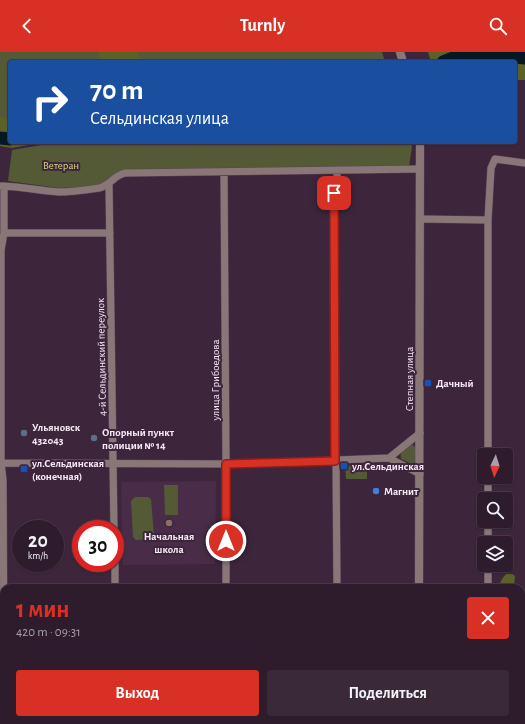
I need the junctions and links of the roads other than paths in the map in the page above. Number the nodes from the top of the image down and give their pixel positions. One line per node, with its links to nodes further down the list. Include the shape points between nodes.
1 (420, 144): 3 (street, Степная улица)
2 (525, 163): 9 (street, via 495,159 491,168)
3 (420, 169): 4 (street); 8 (street, Степная улица)
4 (338, 170): 5 (street); 15 (street, via 334,193)
5 (224, 172): 6 (street, via 125,173 116,176); 18 (street, улица Грибоедова)
6 (109, 184): 7 (street, via 102,188 66,192); 11 (street, 4-й Сельдинский переулок)
7 (2, 186): 10 (street)
8 (420, 219): 9 (street); 12 (street, Степная улица)
9 (488, 220): 13 (street)
10 (4, 233): 11 (street); 16 (street, via 1,250)
11 (110, 233): 17 (street, 4-й Сельдинский переулок)
12 (420, 433): 14 (street); 19 (street, Степная улица)
13 (488, 448)
14 (389, 458): 15 (street); 19 (street)
15 (335, 461): 18 (street); 26 (street)
16 (0, 463): 17 (street); 23 (street)
17 (113, 463): 18 (street); 20 (street, 4-й Сельдинский переулок)
18 (226, 464): 25 (street, улица Грибоедова)
19 (420, 474): 27 (street, Степная улица)
20 (114, 520)
21 (115, 572): 24 (street)
22 (488, 572): 28 (street)
23 (3, 584)
24 (115, 584)
25 (226, 584)
26 (337, 584)
27 (419, 584)
28 (488, 584)

